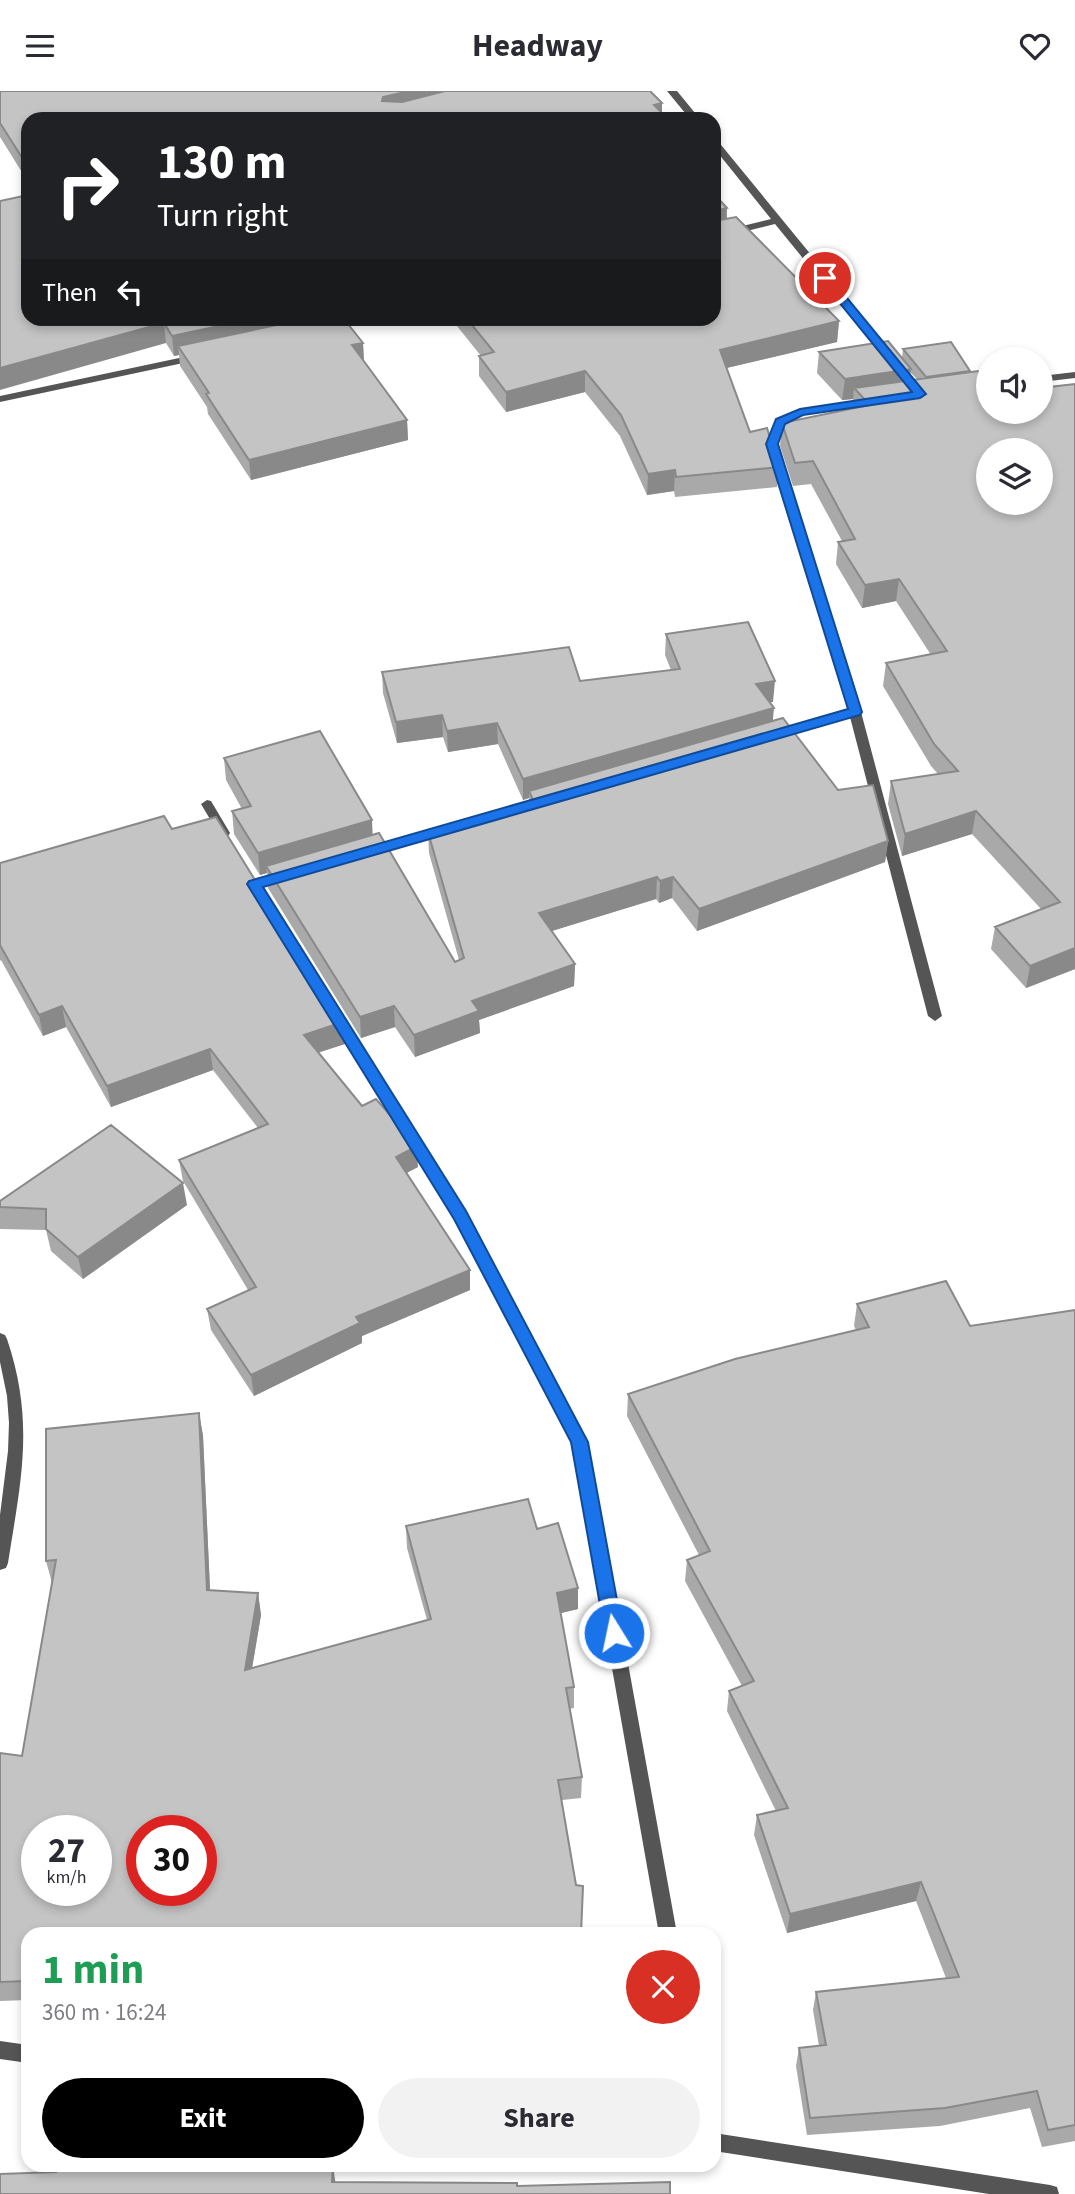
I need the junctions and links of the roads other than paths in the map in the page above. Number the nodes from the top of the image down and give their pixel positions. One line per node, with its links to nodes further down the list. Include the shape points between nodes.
1 (672, 91): 2 (street)
2 (689, 112)
3 (721, 151): 4 (street)
4 (778, 220): 5 (street); 9 (street)
5 (721, 234)
6 (339, 326): 7 (street)
7 (317, 331)
8 (212, 354): 12 (street)
9 (895, 363)
10 (1075, 375): 11 (street)
11 (1053, 378)
12 (0, 399)
13 (880, 400): 14 (street, via 800,412 780,421 772,444)
14 (855, 712): 15 (street); 23 (street)
15 (762, 739)
16 (207, 804): 18 (street)
17 (455, 827): 19 (street)
18 (234, 850)
19 (361, 854)
20 (295, 873): 21 (street)
21 (255, 885)
22 (328, 1003): 26 (street, via 460,1215 580,1442)
23 (935, 1016)
24 (0, 1339): 25 (street, via 12,1368 19,1437)
25 (0, 1563)
26 (667, 1927)
27 (0, 2050): 28 (street)
28 (21, 2053)
29 (721, 2143): 30 (street)
30 (1050, 2194)

